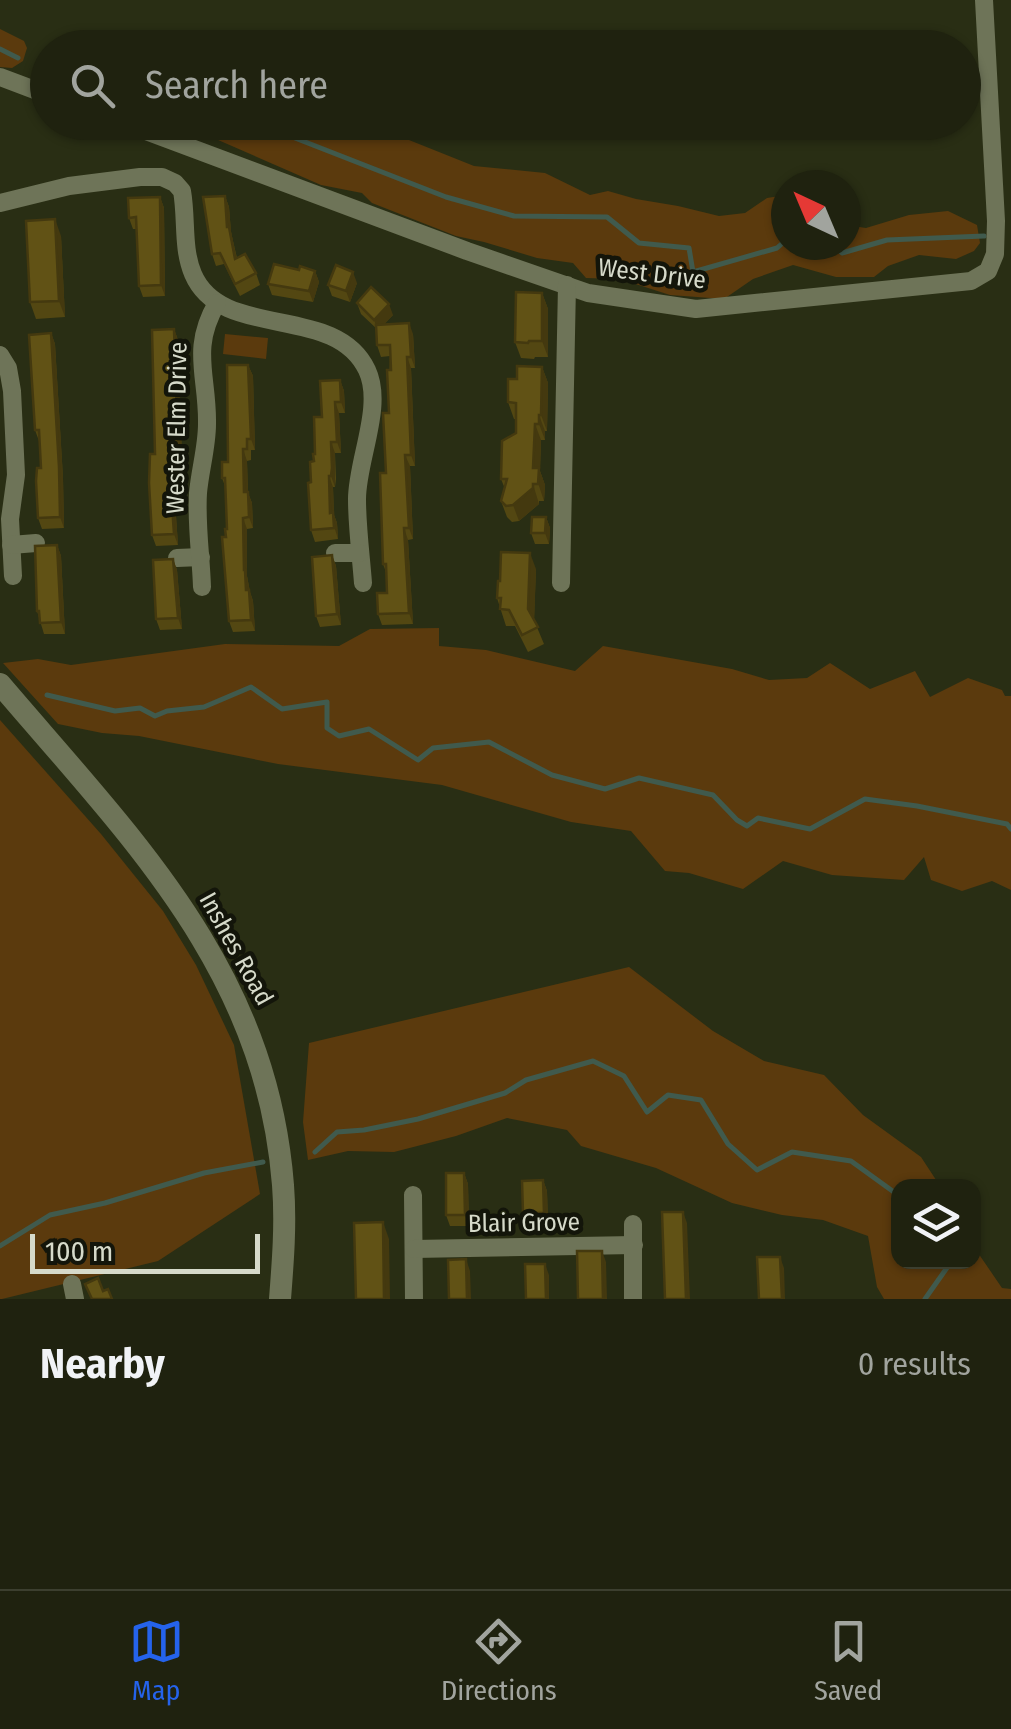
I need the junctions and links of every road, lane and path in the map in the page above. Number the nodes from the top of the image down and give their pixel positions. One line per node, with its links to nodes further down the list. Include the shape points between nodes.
1 (984, 0): 6 (street, West Drive, via 996,221 988,271 971,282 696,309)
2 (0, 76): 3 (street)
3 (30, 88)
4 (170, 140): 6 (street, West Drive)
5 (0, 203): 7 (street, via 69,186 162,177 182,191 187,258)
6 (567, 285): 16 (street)
7 (217, 303): 12 (street, via 337,338 368,372 372,414 358,474); 13 (street, Wester Elm Drive, via 202,337 208,414 198,500)
8 (0, 355): 10 (street, via 12,391)
9 (36, 543): 10 (street)
10 (12, 545): 15 (street)
11 (335, 553): 12 (street)
12 (360, 553): 17 (street)
13 (201, 557): 14 (street); 18 (street, Wester Elm Drive)
14 (177, 558)
15 (13, 576)
16 (561, 583)
17 (363, 584)
18 (202, 586)
19 (0, 684): 24 (street, Inshes Road, via 162,876 236,999 260,1062 280,1152 285,1219)
20 (413, 1195): 23 (street)
21 (634, 1224): 22 (street)
22 (634, 1245): 23 (street, Blair Grove); 26 (street)
23 (414, 1249): 25 (street)
24 (280, 1299)
25 (414, 1299)
26 (633, 1299)

